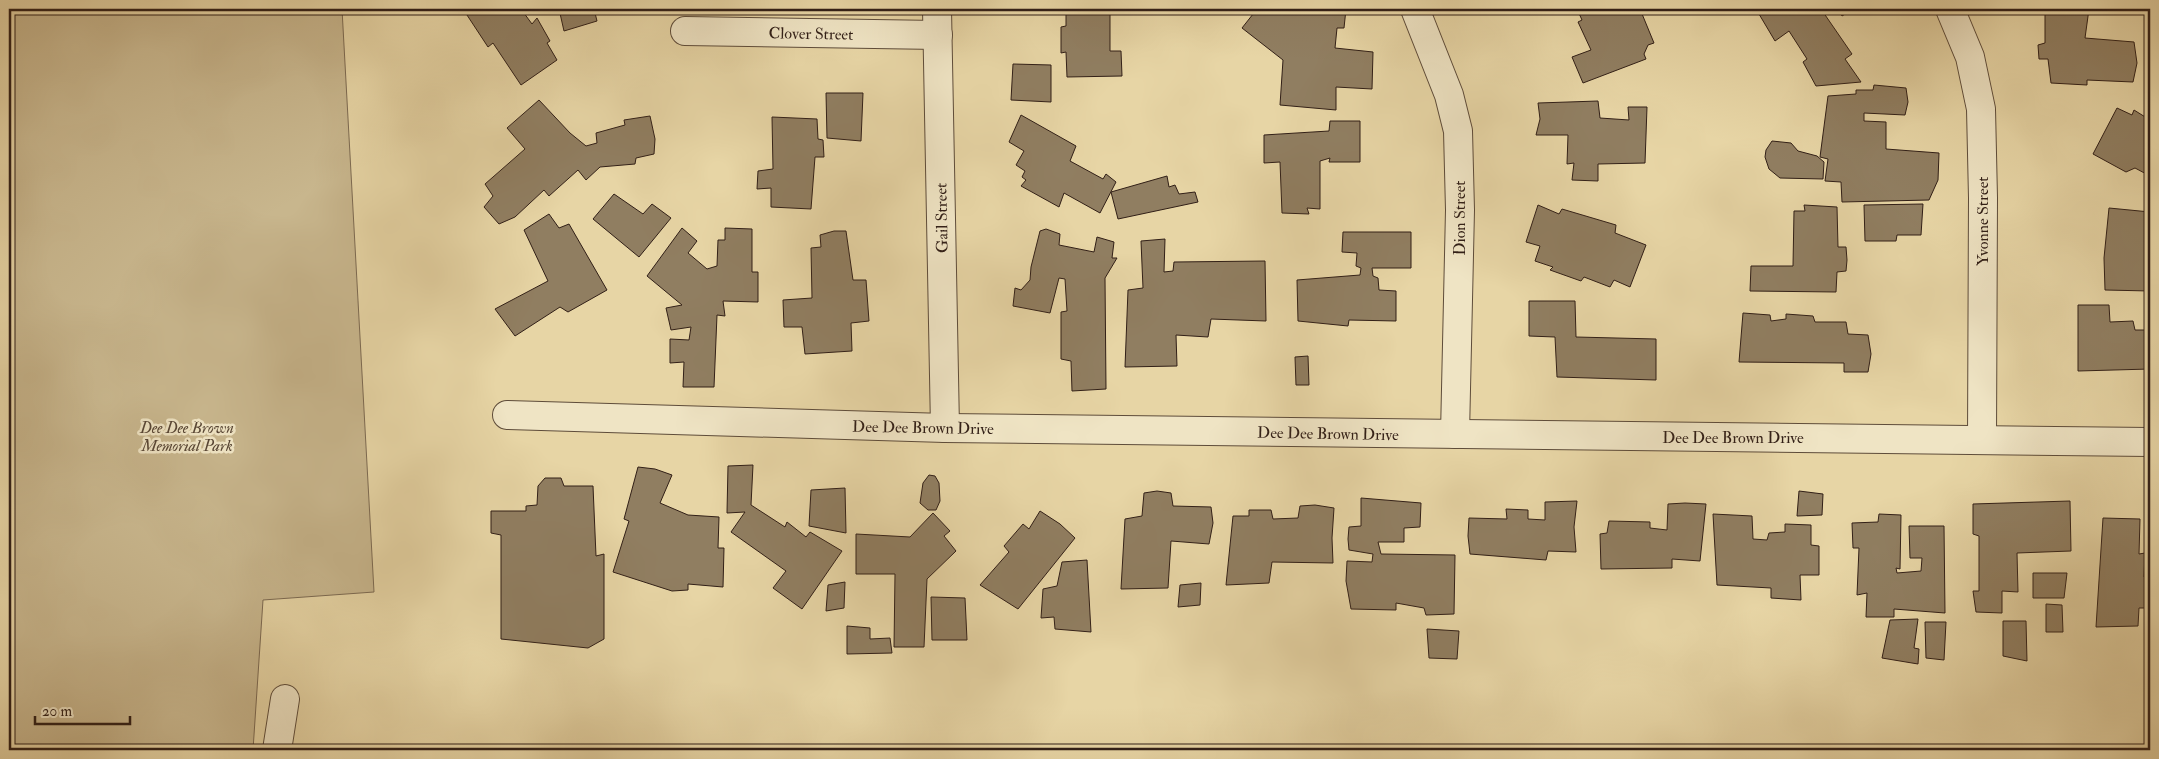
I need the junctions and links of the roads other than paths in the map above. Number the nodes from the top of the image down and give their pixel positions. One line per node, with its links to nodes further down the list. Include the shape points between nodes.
1 (1415, 9): 7 (street, Dion Street, via 1441,71 1458,131 1460,210)
2 (1950, 9): 8 (street, Yvonne Street, via 1970,56 1981,109)
3 (938, 22): 4 (street, Clover Street); 6 (street, Gail Street)
4 (685, 31)
5 (507, 415): 6 (street, Dee Dee Brown Drive)
6 (945, 428): 7 (street, Dee Dee Brown Drive)
7 (1455, 434): 8 (street, Dee Dee Brown Drive)
8 (1982, 439): 9 (street, Dee Dee Brown Drive)
9 (2150, 442)
10 (285, 699): 11 (street)
11 (277, 750)

